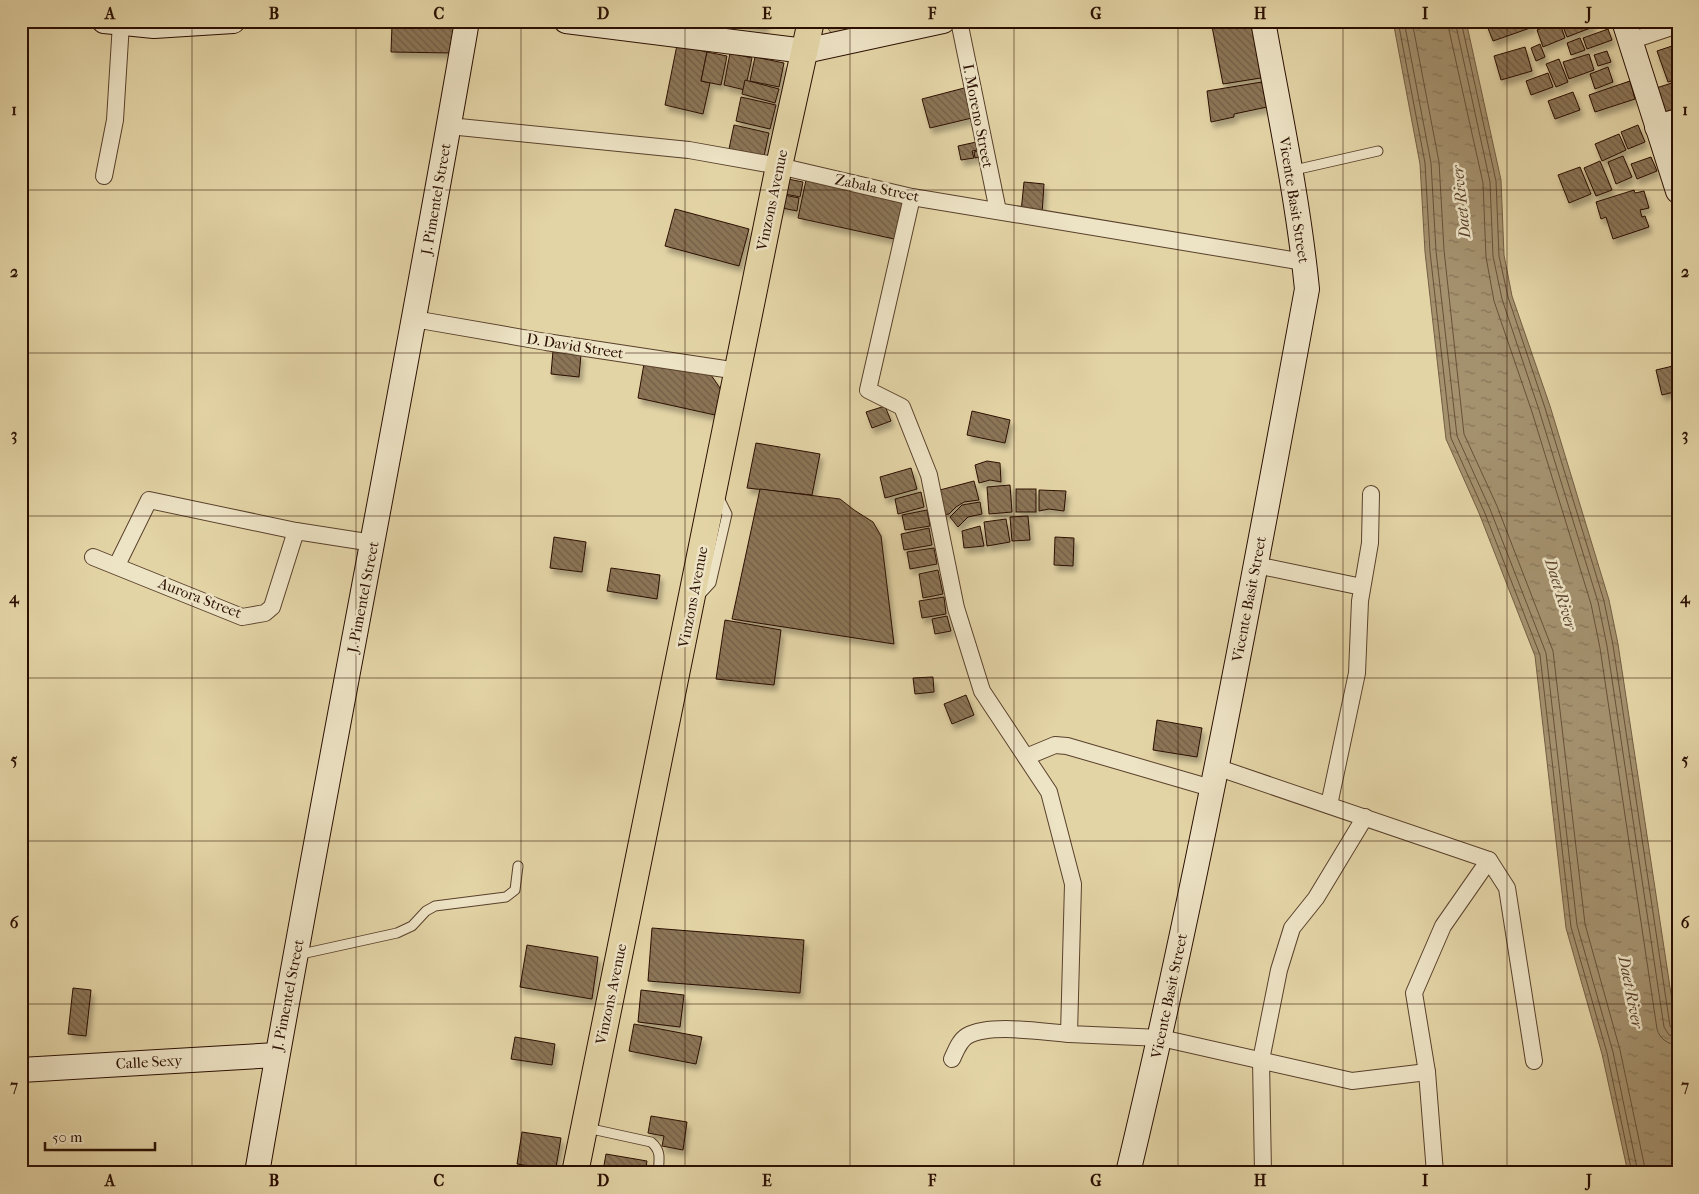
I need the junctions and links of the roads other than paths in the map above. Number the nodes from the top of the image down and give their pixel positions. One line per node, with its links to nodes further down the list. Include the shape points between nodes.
1 (233, 21): 8 (street, via 154,26)
2 (468, 21): 13 (street, J. Pimentel Street)
3 (566, 21): 11 (street)
4 (812, 21): 11 (main road, Vinzons Avenue)
5 (943, 21): 11 (street)
6 (959, 21): 20 (street, I. Moreno Street)
7 (1263, 21): 16 (street, Vicente Basit Street)
8 (113, 22): 17 (street, via 115,120)
9 (1678, 25): 10 (street)
10 (1627, 31): 12 (street)
11 (805, 51): 15 (main road, Vinzons Avenue)
12 (1668, 124): 18 (street)
13 (449, 126): 15 (street, Zabala Street, via 688,150); 22 (street, J. Pimentel Street)
14 (1378, 151): 16 (lane)
15 (779, 166): 19 (street, Zabala Street); 23 (main road, Vinzons Avenue)
16 (1290, 171): 21 (street, Vicente Basit Street)
17 (104, 176)
18 (1678, 191)
19 (912, 197): 20 (street, Zabala Street); 31 (street, via 868,390 902,408 929,475 956,608 982,691)
20 (998, 211): 21 (street, Zabala Street)
21 (1304, 262): 28 (street, Vicente Basit Street, via 1307,289)
22 (414, 319): 23 (street, D. David Street); 26 (street, J. Pimentel Street)
23 (738, 371): 46 (main road, Vinzons Avenue)
24 (1371, 494): 30 (street, via 1370,543)
25 (296, 531): 26 (street); 29 (street, via 148,500); 29 (street, Aurora Street, via 272,607 255,616 242,617)
26 (373, 543): 37 (street, J. Pimentel Street)
27 (93, 557): 29 (street, Aurora Street)
28 (1256, 564): 30 (street); 32 (street, Vicente Basit Street)
29 (117, 565)
30 (1362, 587): 33 (street, via 1357,673)
31 (1026, 757): 32 (street, via 1055,744); 38 (street, via 1049,792 1073,884)
32 (1214, 777): 33 (street); 39 (street, Vicente Basit Street)
33 (1329, 805): 34 (street)
34 (1365, 817): 35 (street); 42 (street, via 1316,898 1292,928 1278,970)
35 (1489, 860): 43 (street, via 1507,888); 45 (street, via 1443,926 1414,993)
36 (518, 866): 37 (lane, via 515,890 506,897 435,906 412,926 397,932)
37 (296, 955): 40 (street, J. Pimentel Street)
38 (1069, 1034): 39 (street); 41 (street, via 1019,1029 983,1031 960,1042)
39 (1161, 1038): 42 (street); 50 (street, Vicente Basit Street)
40 (277, 1055): 44 (street, Calle Sexy); 48 (street, J. Pimentel Street)
41 (952, 1059)
42 (1261, 1060): 45 (street, via 1352,1081); 51 (street)
43 (1534, 1061)
44 (21, 1070)
45 (1427, 1072): 52 (street)
46 (584, 1128): 47 (main road, Vinzons Avenue); 49 (lane, via 651,1142 660,1153)
47 (578, 1172)
48 (256, 1173)
49 (658, 1173)
50 (1128, 1173)
51 (1263, 1173)
52 (1436, 1173)

